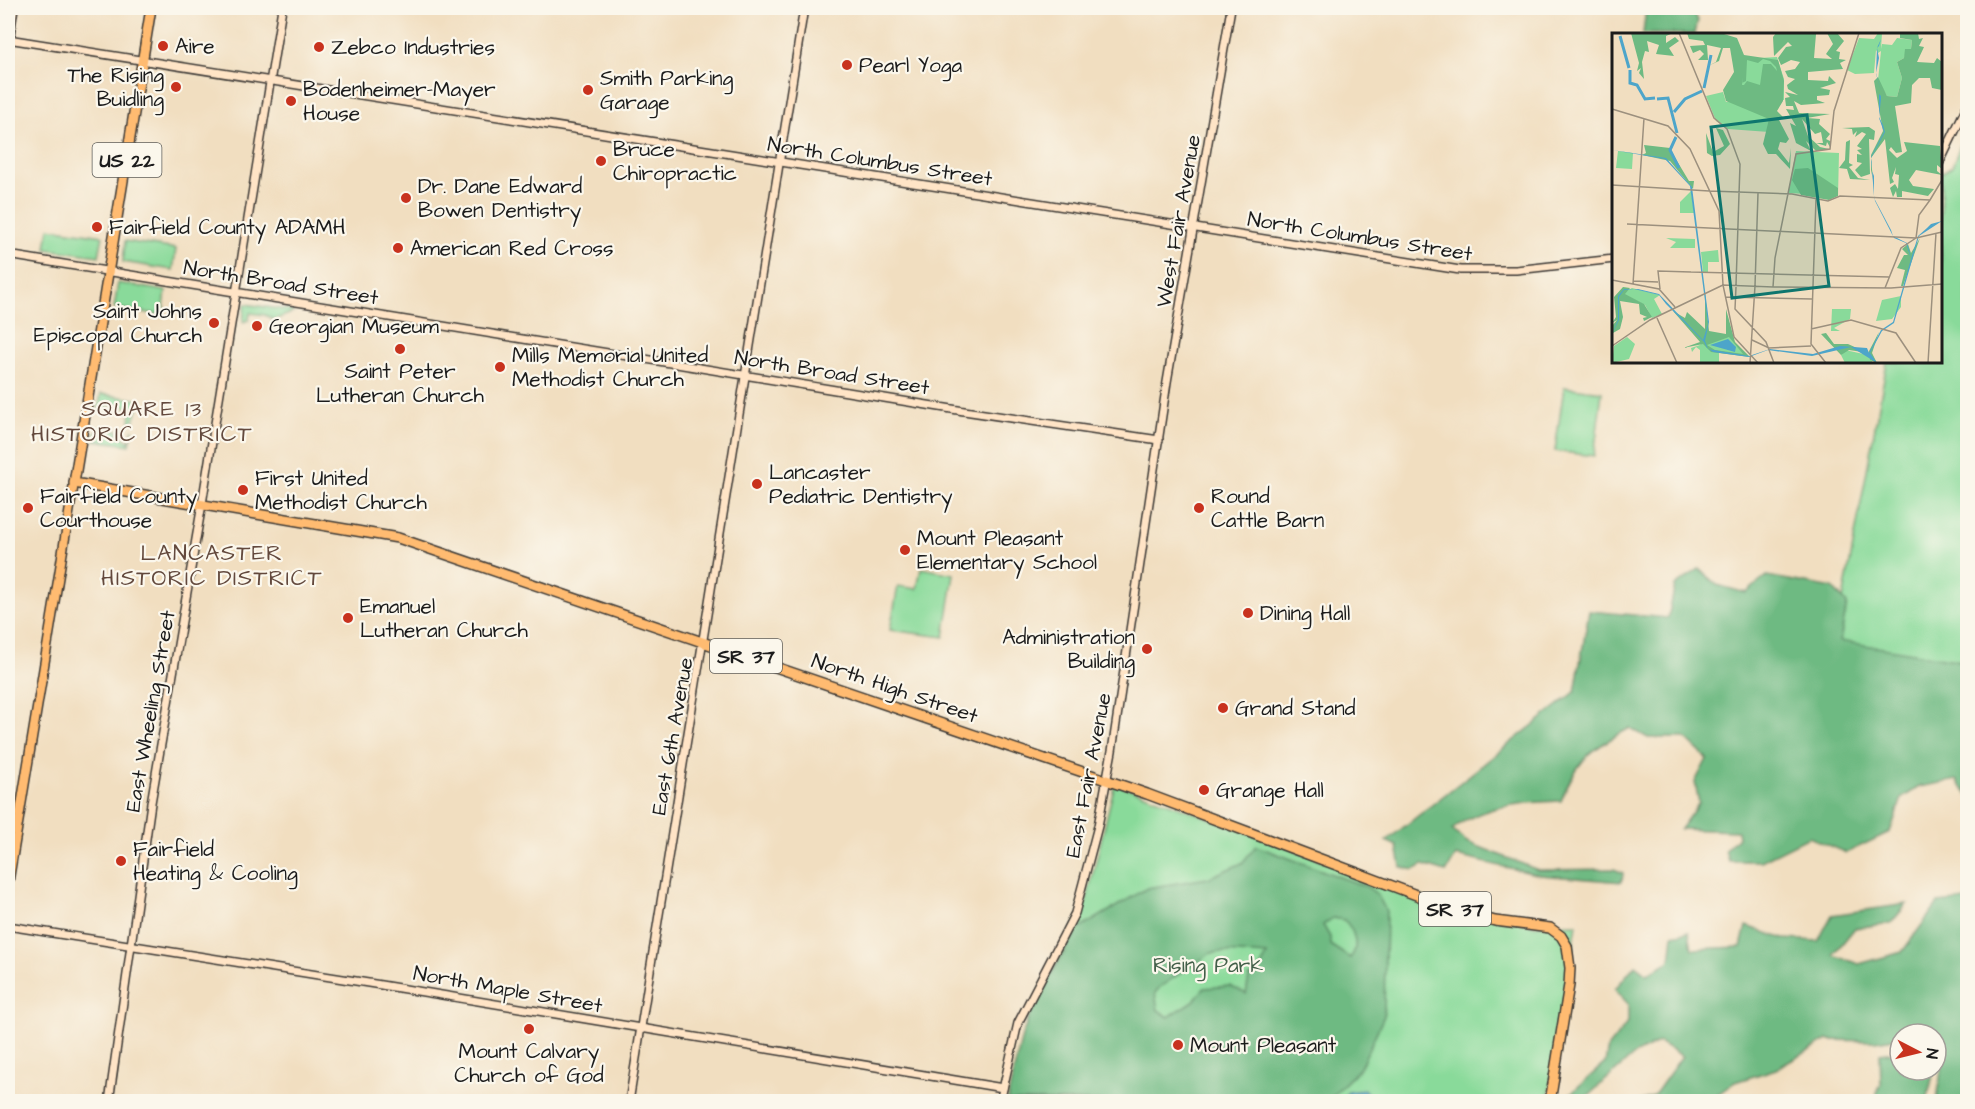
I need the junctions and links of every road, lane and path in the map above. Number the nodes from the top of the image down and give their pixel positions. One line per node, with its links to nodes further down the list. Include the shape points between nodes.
1 (14, 8): 6 (street)
2 (151, 8): 8 (highway, US 22)
3 (282, 8): 9 (street, East Wheeling Street)
4 (804, 8): 12 (street, East 6th Avenue)
5 (1231, 8): 13 (street, West Fair Avenue)
6 (8, 39): 7 (street); 8 (street, North Columbus Street)
7 (8, 49)
8 (143, 59): 9 (street, North Columbus Street); 16 (highway, US 22)
9 (271, 80): 12 (street, North Columbus Street); 17 (street, East Wheeling Street)
10 (1967, 104): 11 (street)
11 (1942, 160)
12 (779, 162): 13 (street, North Columbus Street); 18 (street, East 6th Avenue)
13 (1194, 228): 15 (street, North Columbus Street, via 1471,271); 19 (street, West Fair Avenue)
14 (8, 255): 16 (street, North Broad Street)
15 (1612, 259)
16 (109, 271): 17 (street, North Broad Street); 20 (highway, US 22)
17 (236, 291): 18 (street, North Broad Street); 21 (street, East Wheeling Street)
18 (745, 375): 19 (street, North Broad Street); 22 (street, East 6th Avenue)
19 (1159, 440): 23 (street, East Fair Avenue)
20 (74, 483): 21 (highway, North High Street / SR 37); 24 (main road, US 22)
21 (202, 504): 22 (highway, North High Street / SR 37, via 390,535); 26 (street, East Wheeling Street)
22 (704, 642): 23 (highway, North High Street / SR 37); 27 (street, East 6th Avenue)
23 (1107, 780): 28 (street, East Fair Avenue, via 1080,899 1022,1012); 32 (highway, North High Street / SR 37, via 1459,911 1554,931 1567,946 1570,968)
24 (8, 885)
25 (8, 926): 26 (street, North Maple Street)
26 (129, 946): 27 (street, North Maple Street); 29 (street, East Wheeling Street)
27 (641, 1028): 28 (street, North Maple Street); 30 (street, East 6th Avenue)
28 (1002, 1088): 31 (street, East Fair Avenue)
29 (109, 1101)
30 (629, 1101)
31 (1000, 1101)
32 (1550, 1101)

